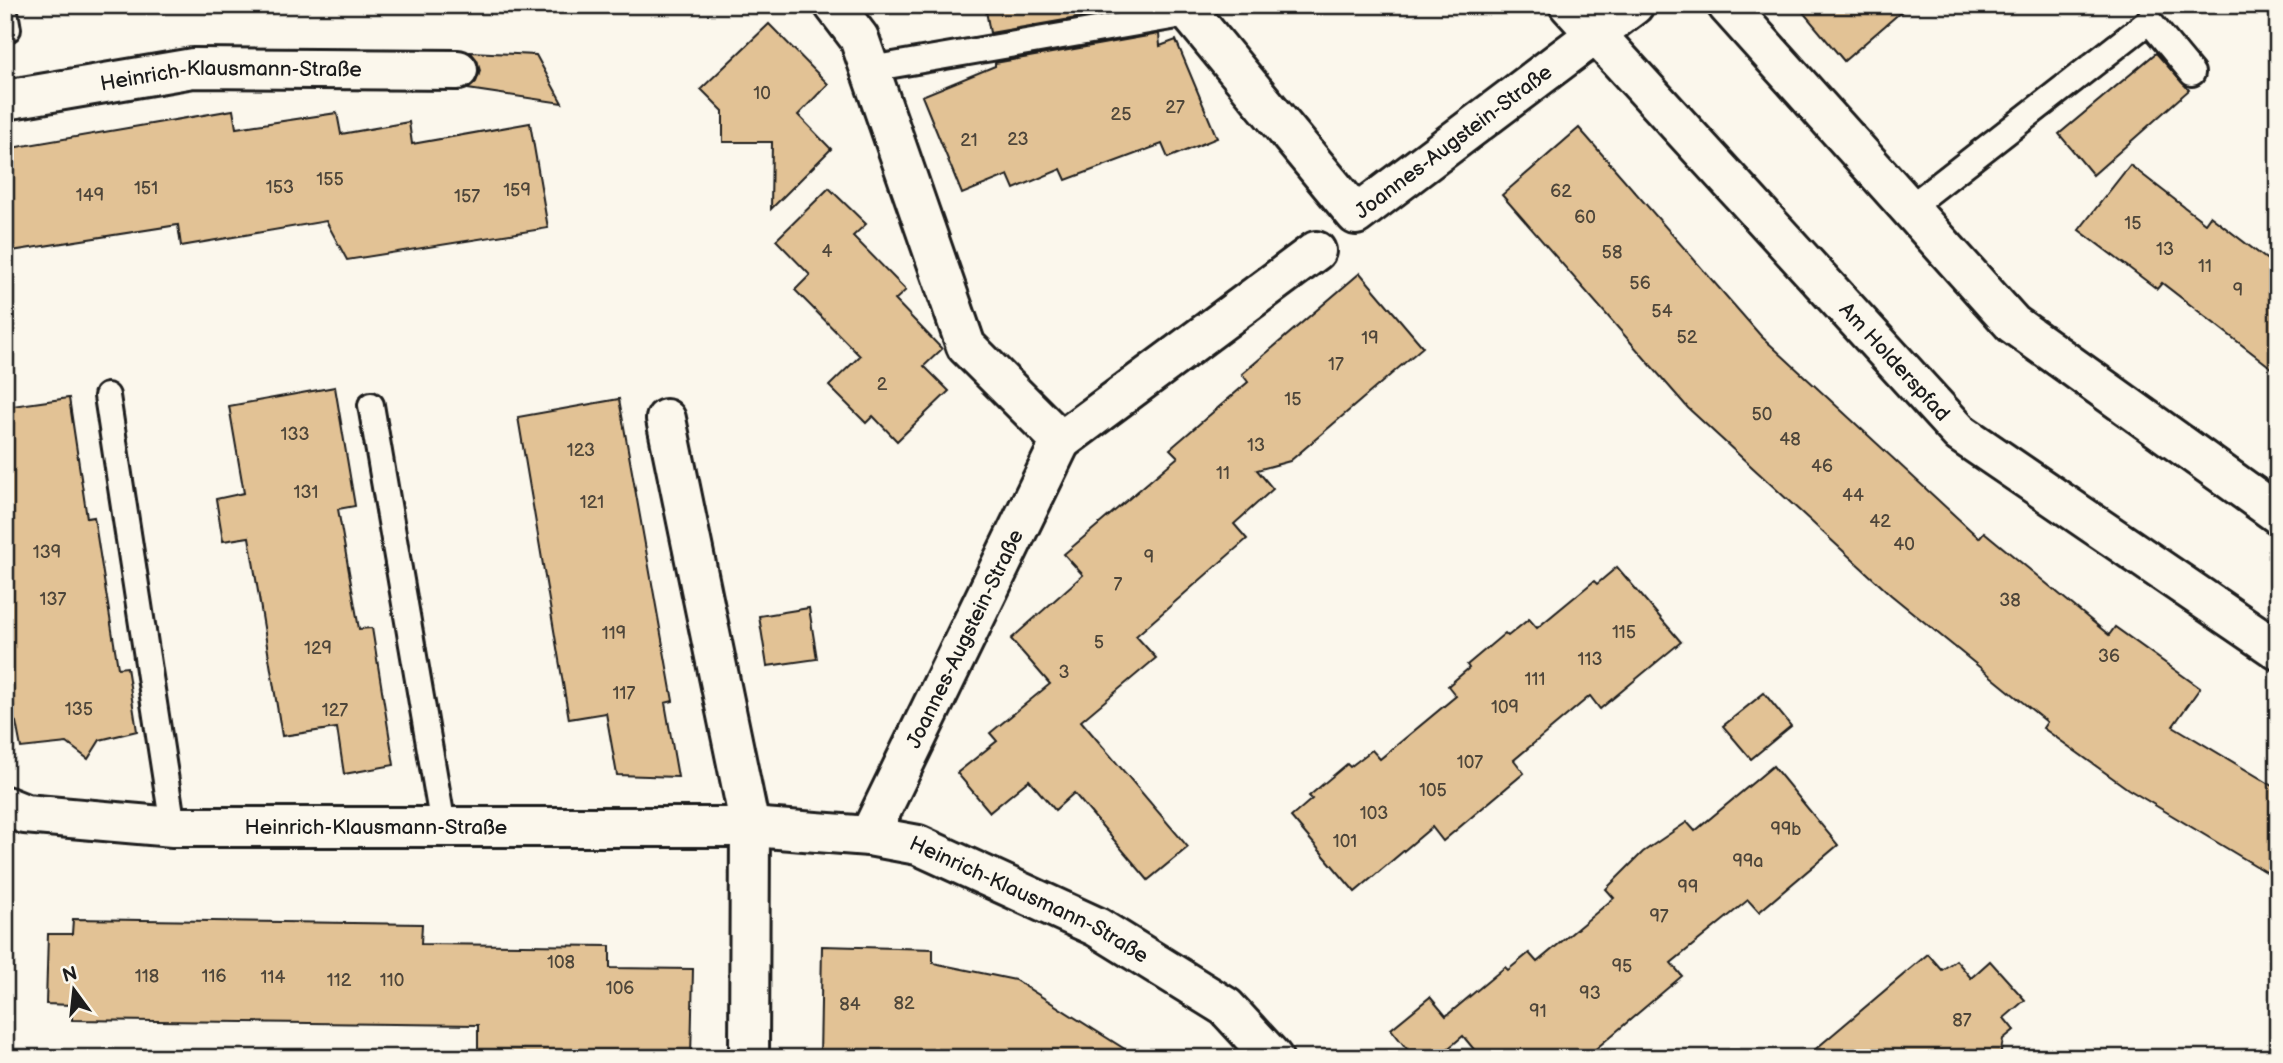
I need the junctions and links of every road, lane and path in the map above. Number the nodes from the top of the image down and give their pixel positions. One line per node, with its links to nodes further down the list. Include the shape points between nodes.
1 (834, 5): 7 (street, via 859,38)
2 (1569, 5): 6 (street, Am Holderspfad)
3 (1634, 5): 6 (street, Joannes-Augstein-Straße)
4 (1727, 5): 11 (street)
5 (1186, 9): 6 (street, Joannes-Augstein-Straße, via 1356,215); 7 (lane)
6 (1596, 37): 18 (street, Am Holderspfad, via 1960,433)
7 (870, 69): 16 (street, via 966,346)
8 (458, 70): 10 (street, Heinrich-Klausmann-Straße, via 193,68)
9 (2192, 73): 11 (lane, via 2149,21)
10 (5, 100)
11 (1908, 209): 17 (street, via 2013,324)
12 (1316, 251): 16 (street, Joannes-Augstein-Straße)
13 (107, 396): 21 (lane)
14 (371, 405): 20 (lane)
15 (666, 419): 22 (street)
16 (1061, 441): 23 (street, Joannes-Augstein-Straße)
17 (2278, 514)
18 (2278, 650)
19 (5, 806): 21 (street, Heinrich-Klausmann-Straße, via 25,814)
20 (443, 826): 21 (street, Heinrich-Klausmann-Straße); 22 (street, Heinrich-Klausmann-Straße)
21 (173, 827)
22 (750, 827): 23 (street, Heinrich-Klausmann-Straße); 24 (street)
23 (869, 836): 25 (street, Heinrich-Klausmann-Straße, via 918,845 1097,927 1226,1007)
24 (749, 1058)
25 (1273, 1058)

